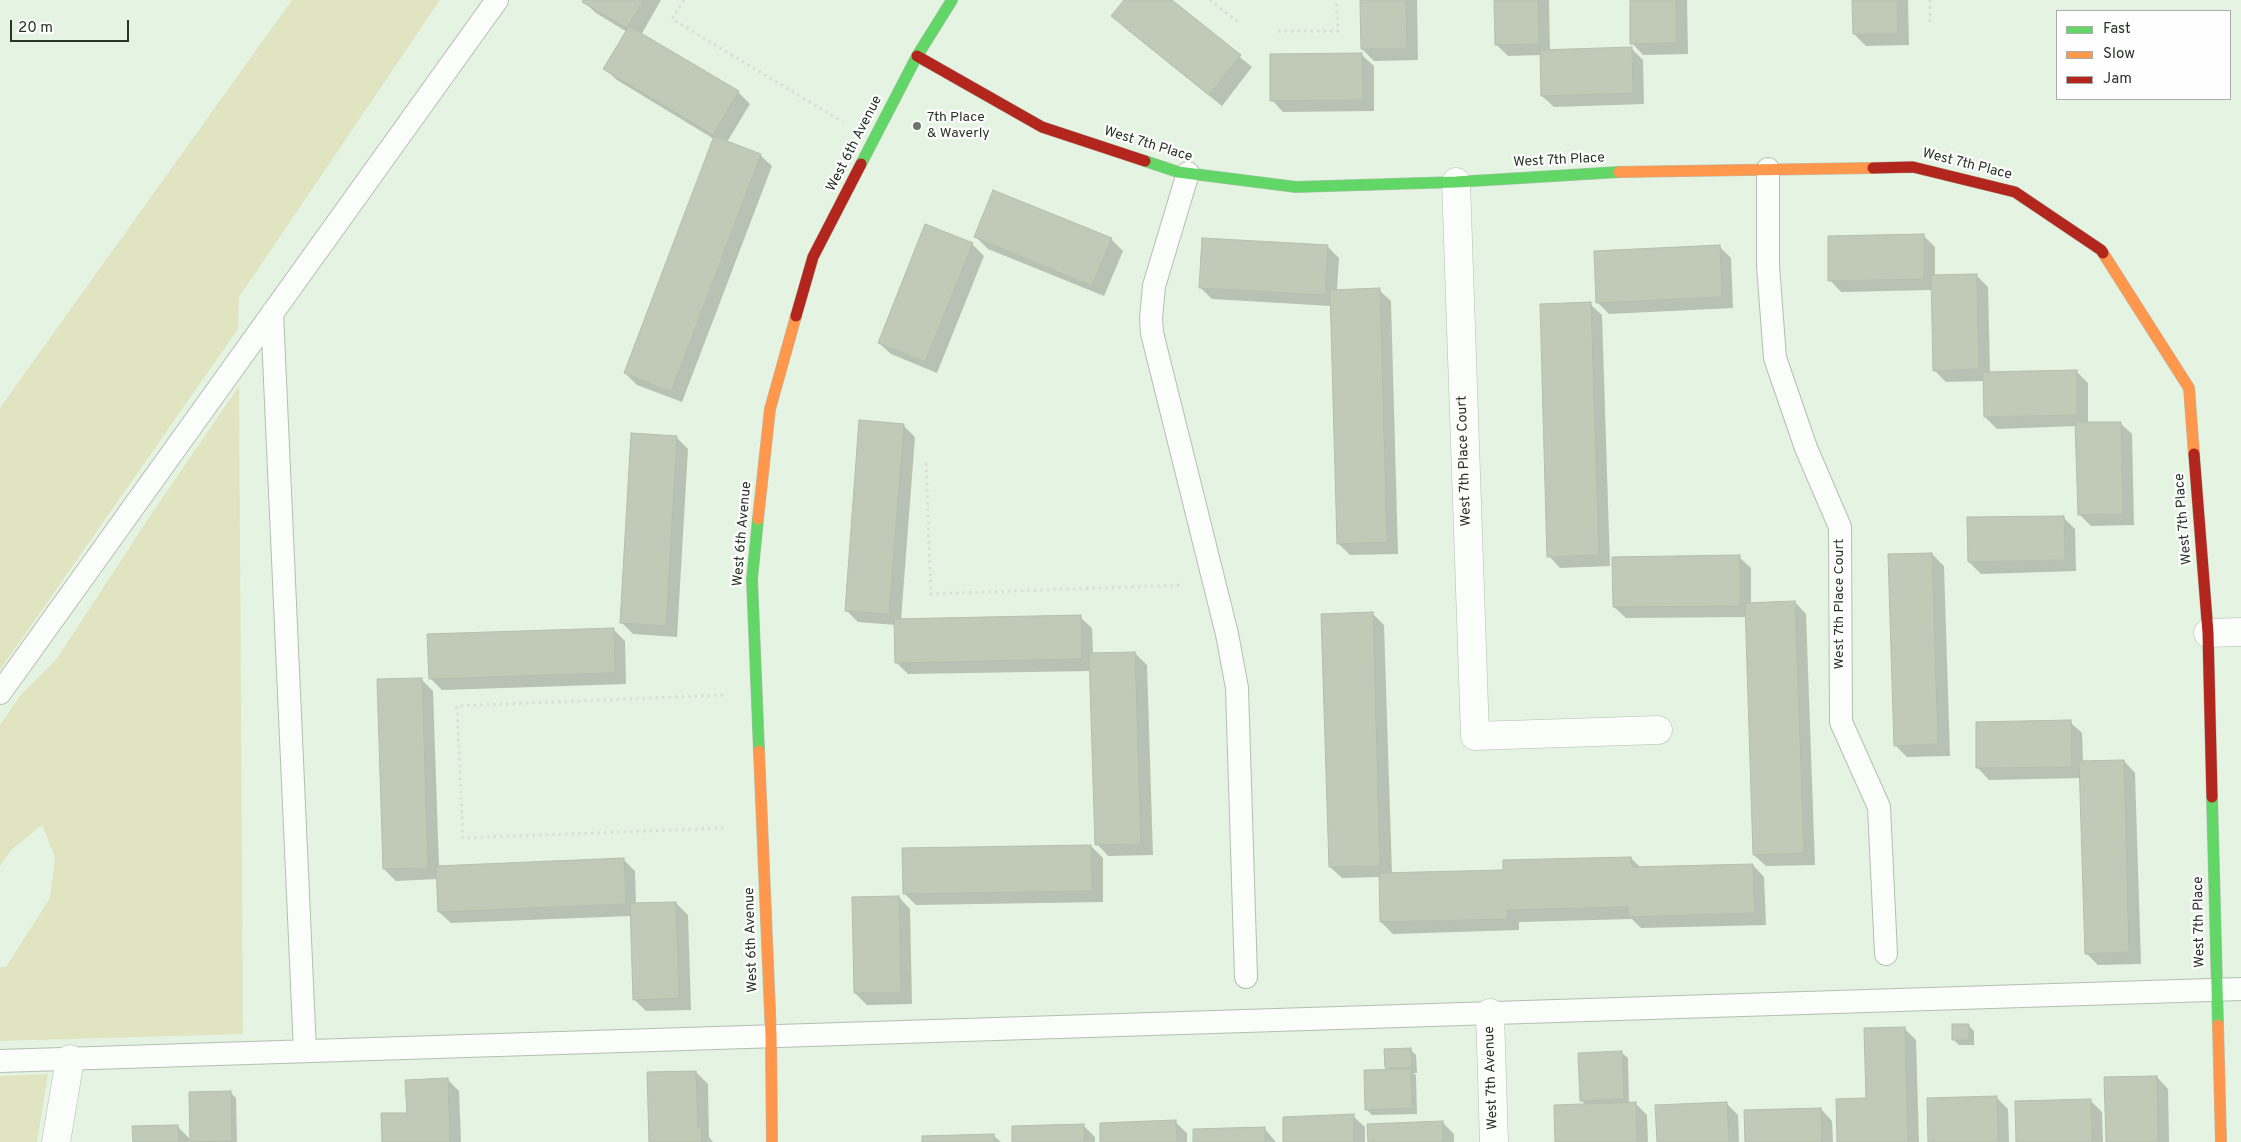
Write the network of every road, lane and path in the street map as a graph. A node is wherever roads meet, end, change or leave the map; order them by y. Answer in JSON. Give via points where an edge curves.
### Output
{"nodes":[{"id":1,"x":497,"y":0,"type":"edge"},
{"id":2,"x":684,"y":0,"type":"edge"},
{"id":3,"x":952,"y":0,"type":"edge"},
{"id":4,"x":1210,"y":0,"type":"edge"},
{"id":5,"x":1336,"y":0,"type":"edge"},
{"id":6,"x":1930,"y":0,"type":"edge"},
{"id":7,"x":1930,"y":22,"type":"dead end"},
{"id":8,"x":1239,"y":23,"type":"dead end"},
{"id":9,"x":1278,"y":31,"type":"dead end"},
{"id":10,"x":917,"y":56,"type":"junction"},
{"id":11,"x":843,"y":122,"type":"dead end"},
{"id":12,"x":1768,"y":169,"type":"junction"},
{"id":13,"x":1188,"y":173,"type":"junction"},
{"id":14,"x":1456,"y":182,"type":"junction"},
{"id":15,"x":272,"y":313,"type":"junction"},
{"id":16,"x":926,"y":463,"type":"dead end"},
{"id":17,"x":1214,"y":583,"type":"junction"},
{"id":18,"x":2241,"y":632,"type":"edge"},
{"id":19,"x":2208,"y":633,"type":"junction"},
{"id":20,"x":0,"y":693,"type":"edge"},
{"id":21,"x":726,"y":695,"type":"dead end"},
{"id":22,"x":1658,"y":730,"type":"dead end"},
{"id":23,"x":730,"y":828,"type":"dead end"},
{"id":24,"x":1886,"y":954,"type":"dead end"},
{"id":25,"x":1246,"y":977,"type":"dead end"},
{"id":26,"x":2241,"y":989,"type":"edge"},
{"id":27,"x":2217,"y":990,"type":"junction"},
{"id":28,"x":1490,"y":1013,"type":"junction"},
{"id":29,"x":771,"y":1036,"type":"junction"},
{"id":30,"x":305,"y":1051,"type":"junction"},
{"id":31,"x":70,"y":1059,"type":"junction"},
{"id":32,"x":0,"y":1061,"type":"edge"},
{"id":33,"x":56,"y":1142,"type":"edge"},
{"id":34,"x":772,"y":1142,"type":"edge"},
{"id":35,"x":1494,"y":1142,"type":"edge"},
{"id":36,"x":2220,"y":1142,"type":"edge"}],
"edges":[{"from":1,"to":15,"type":"lane"},
{"from":2,"to":11,"type":"path","via":[[672,19]]},
{"from":3,"to":10,"type":"street","name":"West 6th Avenue"},
{"from":4,"to":8,"type":"path"},
{"from":5,"to":9,"type":"path","via":[[1338,31]]},
{"from":6,"to":7,"type":"path"},
{"from":10,"to":13,"type":"street","name":"West 7th Place","via":[[1042,127]]},
{"from":10,"to":29,"type":"street","name":"West 6th Avenue","via":[[813,257],[770,409],[752,579]]},
{"from":12,"to":14,"type":"street","name":"West 7th Place","via":[[1637,171]]},
{"from":12,"to":19,"type":"street","name":"West 7th Place","via":[[1913,167],[2015,192],[2101,250],[2189,388]]},
{"from":12,"to":24,"type":"lane","name":"West 7th Place Court","via":[[1768,266],[1775,358],[1806,448],[1840,527],[1841,722],[1879,807]]},
{"from":13,"to":14,"type":"street","name":"West 7th Place","via":[[1296,187]]},
{"from":13,"to":17,"type":"lane","via":[[1154,286],[1151,318]]},
{"from":14,"to":22,"type":"street","name":"West 7th Place Court","via":[[1475,736]]},
{"from":15,"to":20,"type":"lane"},
{"from":15,"to":30,"type":"lane"},
{"from":16,"to":17,"type":"path","via":[[931,594]]},
{"from":17,"to":25,"type":"lane","via":[[1237,688]]},
{"from":18,"to":19,"type":"street"},
{"from":19,"to":27,"type":"street","name":"West 7th Place"},
{"from":21,"to":23,"type":"path","via":[[457,706],[463,838]]},
{"from":26,"to":27,"type":"lane"},
{"from":27,"to":28,"type":"lane"},
{"from":27,"to":36,"type":"street","name":"West 7th Place"},
{"from":28,"to":29,"type":"lane"},
{"from":28,"to":35,"type":"street","name":"West 7th Avenue"},
{"from":29,"to":30,"type":"lane"},
{"from":29,"to":34,"type":"street","name":"West 6th Avenue"},
{"from":30,"to":31,"type":"lane"},
{"from":31,"to":32,"type":"lane"},
{"from":31,"to":33,"type":"street"}]}
